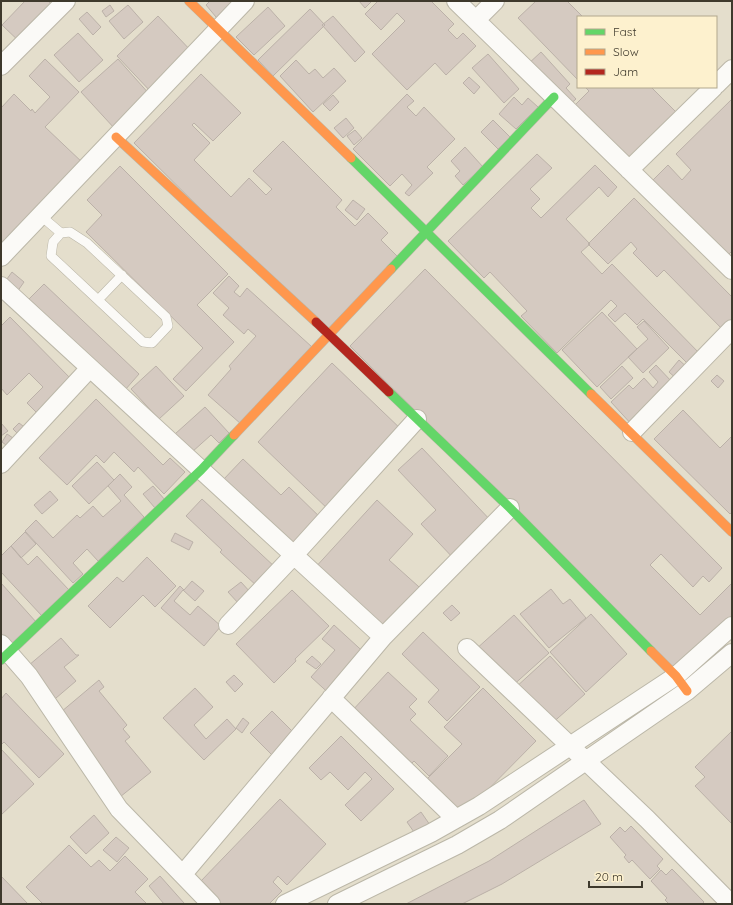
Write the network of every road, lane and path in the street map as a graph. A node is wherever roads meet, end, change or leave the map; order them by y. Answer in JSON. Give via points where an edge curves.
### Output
{"nodes":[{"id":1,"x":66,"y":1,"type":"edge"},
{"id":2,"x":189,"y":1,"type":"edge"},
{"id":3,"x":245,"y":1,"type":"edge"},
{"id":4,"x":456,"y":1,"type":"edge"},
{"id":5,"x":495,"y":1,"type":"edge"},
{"id":6,"x":476,"y":20,"type":"junction"},
{"id":7,"x":218,"y":28,"type":"junction"},
{"id":8,"x":1,"y":66,"type":"edge"},
{"id":9,"x":732,"y":69,"type":"edge"},
{"id":10,"x":717,"y":84,"type":"edge"},
{"id":11,"x":713,"y":88,"type":"edge"},
{"id":12,"x":554,"y":97,"type":"junction"},
{"id":13,"x":116,"y":137,"type":"junction"},
{"id":14,"x":629,"y":170,"type":"junction"},
{"id":15,"x":41,"y":216,"type":"junction"},
{"id":16,"x":427,"y":232,"type":"junction"},
{"id":17,"x":61,"y":233,"type":"junction"},
{"id":18,"x":1,"y":258,"type":"edge"},
{"id":19,"x":732,"y":270,"type":"edge"},
{"id":20,"x":122,"y":275,"type":"junction"},
{"id":21,"x":2,"y":291,"type":"edge"},
{"id":22,"x":98,"y":300,"type":"junction"},
{"id":23,"x":732,"y":329,"type":"edge"},
{"id":24,"x":329,"y":334,"type":"junction"},
{"id":25,"x":90,"y":368,"type":"junction"},
{"id":26,"x":417,"y":419,"type":"junction"},
{"id":27,"x":632,"y":432,"type":"junction"},
{"id":28,"x":4,"y":455,"type":"edge"},
{"id":29,"x":201,"y":470,"type":"junction"},
{"id":30,"x":510,"y":508,"type":"junction"},
{"id":31,"x":729,"y":522,"type":"edge"},
{"id":32,"x":294,"y":555,"type":"junction"},
{"id":33,"x":228,"y":625,"type":"dead end"},
{"id":34,"x":732,"y":626,"type":"edge"},
{"id":35,"x":383,"y":637,"type":"junction"},
{"id":36,"x":467,"y":648,"type":"dead end"},
{"id":37,"x":3,"y":652,"type":"edge"},
{"id":38,"x":732,"y":653,"type":"edge"},
{"id":39,"x":676,"y":676,"type":"junction"},
{"id":40,"x":687,"y":691,"type":"junction"},
{"id":41,"x":331,"y":698,"type":"junction"},
{"id":42,"x":570,"y":745,"type":"junction"},
{"id":43,"x":586,"y":761,"type":"junction"},
{"id":44,"x":456,"y":819,"type":"junction"},
{"id":45,"x":182,"y":874,"type":"junction"},
{"id":46,"x":211,"y":904,"type":"edge"},
{"id":47,"x":285,"y":904,"type":"edge"},
{"id":48,"x":336,"y":904,"type":"edge"},
{"id":49,"x":731,"y":904,"type":"edge"}],
"edges":[{"from":1,"to":8,"type":"street"},
{"from":2,"to":7,"type":"street"},
{"from":3,"to":7,"type":"street"},
{"from":4,"to":6,"type":"street"},
{"from":5,"to":6,"type":"street"},
{"from":6,"to":12,"type":"street"},
{"from":7,"to":13,"type":"street"},
{"from":7,"to":16,"type":"street"},
{"from":9,"to":10,"type":"street"},
{"from":11,"to":14,"type":"street"},
{"from":12,"to":14,"type":"street"},
{"from":12,"to":16,"type":"street"},
{"from":13,"to":15,"type":"street"},
{"from":13,"to":24,"type":"street"},
{"from":14,"to":19,"type":"street"},
{"from":15,"to":17,"type":"lane"},
{"from":15,"to":18,"type":"street"},
{"from":16,"to":24,"type":"street"},
{"from":16,"to":27,"type":"street"},
{"from":17,"to":20,"type":"lane","via":[[70,232],[87,243]]},
{"from":17,"to":22,"type":"lane","via":[[53,242],[51,256]]},
{"from":20,"to":22,"type":"lane"},
{"from":20,"to":22,"type":"lane","via":[[166,317],[168,326],[162,334],[152,343],[143,342]]},
{"from":21,"to":25,"type":"street"},
{"from":23,"to":27,"type":"street"},
{"from":24,"to":26,"type":"street"},
{"from":24,"to":29,"type":"street"},
{"from":25,"to":28,"type":"street"},
{"from":25,"to":29,"type":"street"},
{"from":26,"to":30,"type":"street"},
{"from":26,"to":32,"type":"street"},
{"from":27,"to":31,"type":"street"},
{"from":29,"to":32,"type":"street"},
{"from":29,"to":37,"type":"street"},
{"from":30,"to":35,"type":"street"},
{"from":30,"to":39,"type":"street"},
{"from":32,"to":33,"type":"street"},
{"from":32,"to":35,"type":"street"},
{"from":34,"to":39,"type":"street"},
{"from":35,"to":41,"type":"street"},
{"from":36,"to":42,"type":"street"},
{"from":37,"to":45,"type":"street","via":[[29,676],[120,809]]},
{"from":38,"to":40,"type":"street"},
{"from":39,"to":40,"type":"street"},
{"from":39,"to":42,"type":"street"},
{"from":40,"to":43,"type":"street"},
{"from":41,"to":44,"type":"street"},
{"from":41,"to":45,"type":"street"},
{"from":42,"to":43,"type":"street"},
{"from":42,"to":44,"type":"street","via":[[493,798]]},
{"from":43,"to":48,"type":"street","via":[[500,820],[457,845]]},
{"from":43,"to":49,"type":"street"},
{"from":44,"to":47,"type":"street"},
{"from":45,"to":46,"type":"street"}]}
